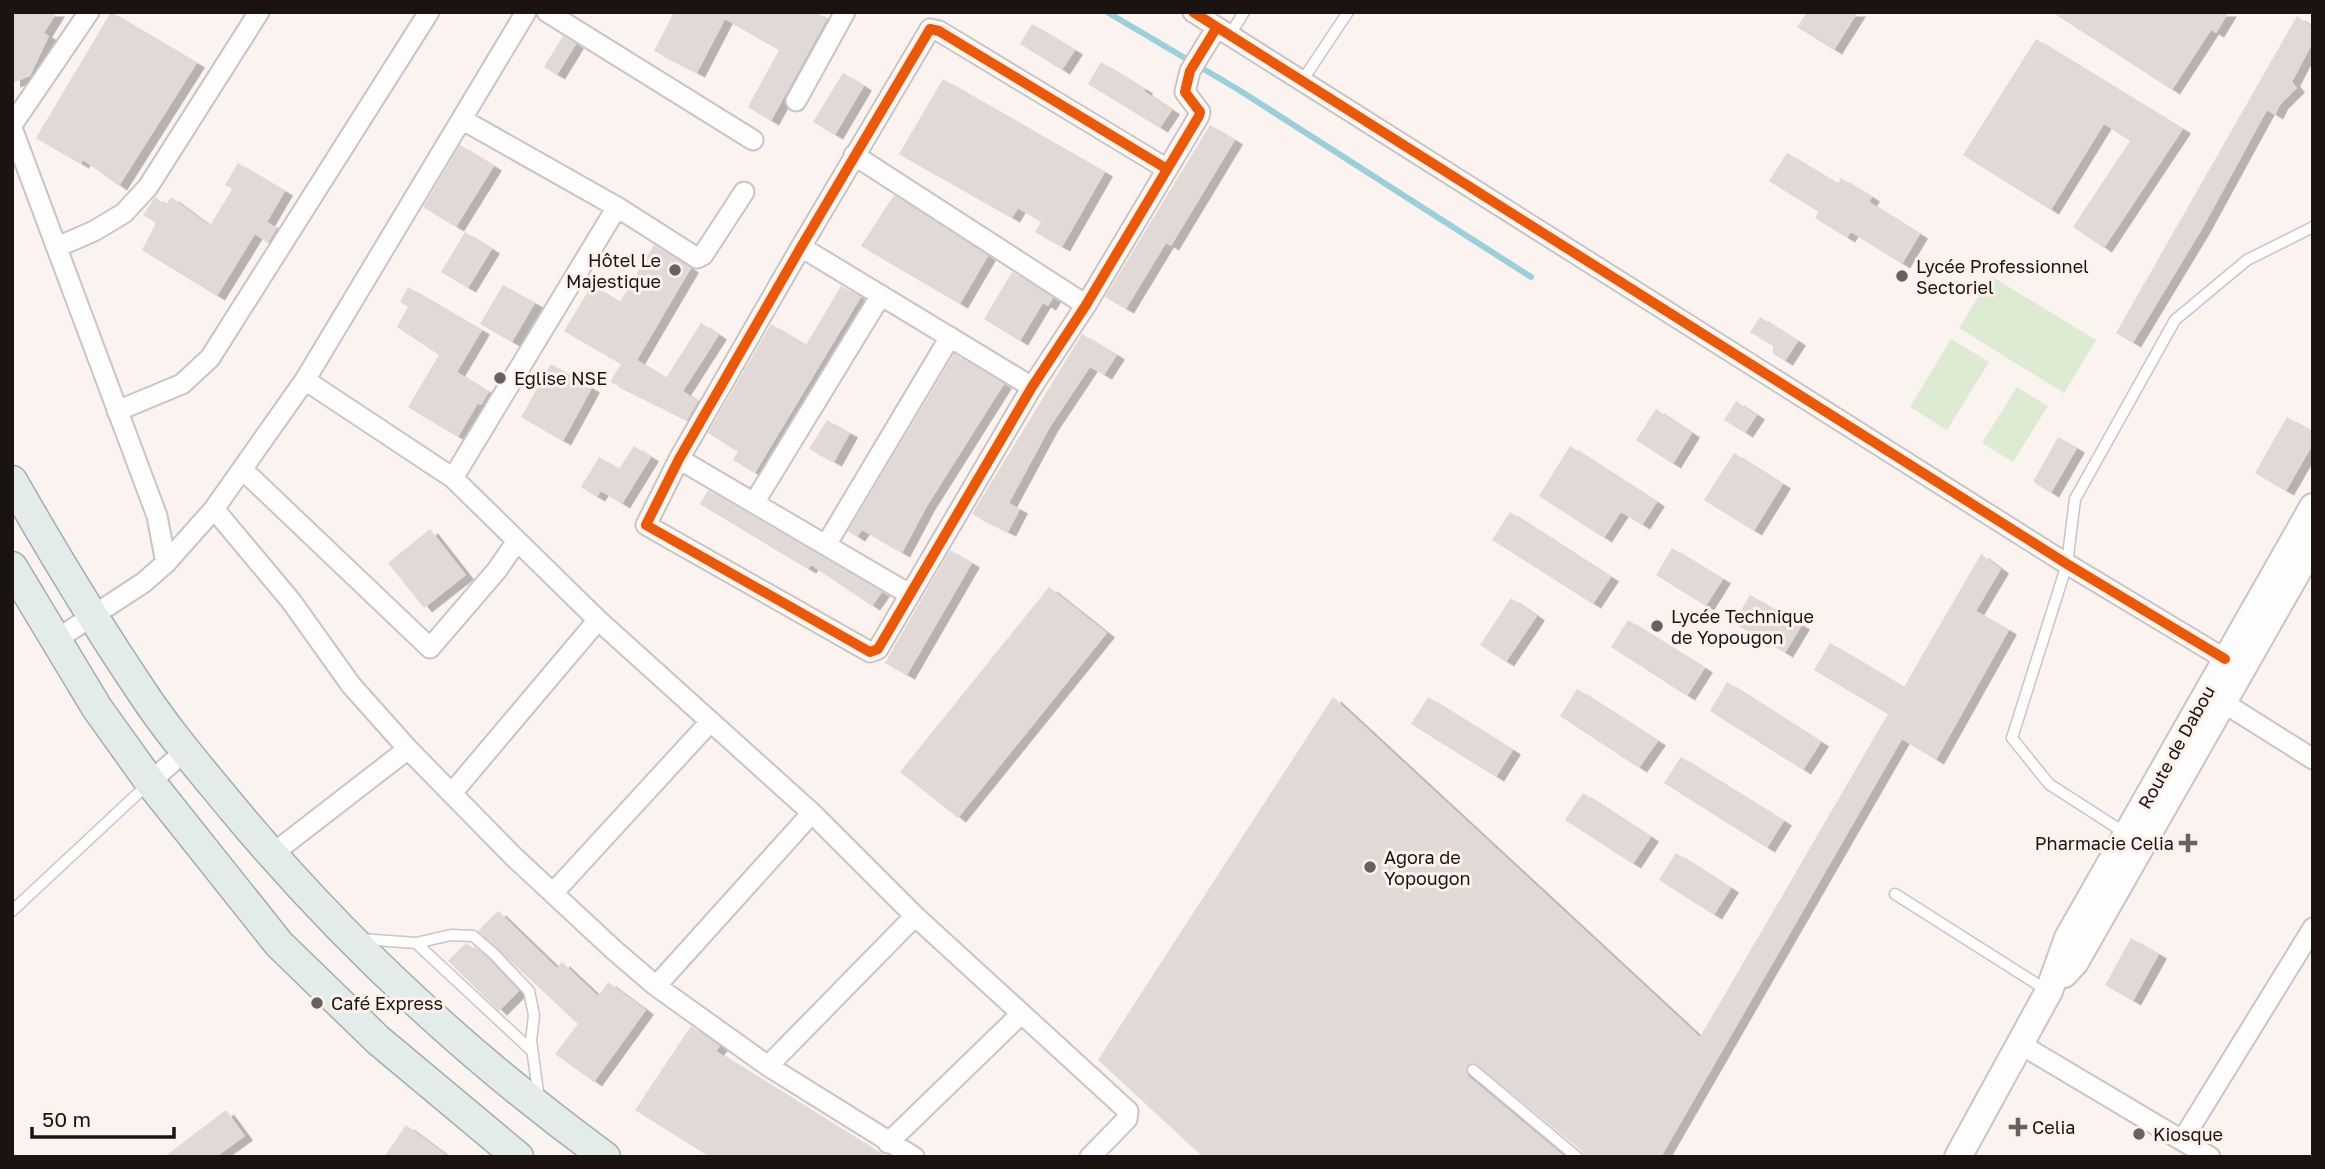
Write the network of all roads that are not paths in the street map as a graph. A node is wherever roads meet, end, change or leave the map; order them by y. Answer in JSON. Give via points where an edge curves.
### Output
{"nodes":[{"id":1,"x":89,"y":12,"type":"edge"},
{"id":2,"x":259,"y":12,"type":"edge"},
{"id":3,"x":429,"y":12,"type":"edge"},
{"id":4,"x":526,"y":12,"type":"edge"},
{"id":5,"x":547,"y":12,"type":"edge"},
{"id":6,"x":845,"y":12,"type":"edge"},
{"id":7,"x":1193,"y":12,"type":"edge"},
{"id":8,"x":1244,"y":12,"type":"edge"},
{"id":9,"x":1348,"y":12,"type":"edge"},
{"id":10,"x":1223,"y":31,"type":"junction"},
{"id":11,"x":1302,"y":81,"type":"junction"},
{"id":12,"x":796,"y":101,"type":"dead end"},
{"id":13,"x":463,"y":120,"type":"junction"},
{"id":14,"x":12,"y":127,"type":"edge"},
{"id":15,"x":753,"y":140,"type":"dead end"},
{"id":16,"x":854,"y":155,"type":"junction"},
{"id":17,"x":1167,"y":169,"type":"junction"},
{"id":18,"x":744,"y":192,"type":"dead end"},
{"id":19,"x":617,"y":207,"type":"junction"},
{"id":20,"x":2313,"y":227,"type":"edge"},
{"id":21,"x":57,"y":247,"type":"junction"},
{"id":22,"x":801,"y":247,"type":"junction"},
{"id":23,"x":881,"y":295,"type":"junction"},
{"id":24,"x":1086,"y":305,"type":"junction"},
{"id":25,"x":950,"y":337,"type":"junction"},
{"id":26,"x":305,"y":380,"type":"junction"},
{"id":27,"x":1032,"y":387,"type":"junction"},
{"id":28,"x":117,"y":411,"type":"junction"},
{"id":29,"x":679,"y":459,"type":"junction"},
{"id":30,"x":242,"y":469,"type":"junction"},
{"id":31,"x":453,"y":478,"type":"junction"},
{"id":32,"x":12,"y":481,"type":"edge"},
{"id":33,"x":754,"y":503,"type":"junction"},
{"id":34,"x":2313,"y":506,"type":"edge"},
{"id":35,"x":214,"y":509,"type":"junction"},
{"id":36,"x":517,"y":541,"type":"junction"},
{"id":37,"x":2313,"y":544,"type":"edge"},
{"id":38,"x":826,"y":545,"type":"junction"},
{"id":39,"x":166,"y":563,"type":"junction"},
{"id":40,"x":2067,"y":564,"type":"junction"},
{"id":41,"x":12,"y":567,"type":"edge"},
{"id":42,"x":909,"y":594,"type":"junction"},
{"id":43,"x":94,"y":614,"type":"junction"},
{"id":44,"x":598,"y":620,"type":"junction"},
{"id":45,"x":54,"y":641,"type":"junction"},
{"id":46,"x":2225,"y":659,"type":"junction"},
{"id":47,"x":2224,"y":703,"type":"junction"},
{"id":48,"x":710,"y":722,"type":"junction"},
{"id":49,"x":408,"y":749,"type":"junction"},
{"id":50,"x":185,"y":751,"type":"junction"},
{"id":51,"x":2313,"y":759,"type":"edge"},
{"id":52,"x":150,"y":782,"type":"junction"},
{"id":53,"x":452,"y":793,"type":"junction"},
{"id":54,"x":812,"y":813,"type":"junction"},
{"id":55,"x":2127,"y":834,"type":"junction"},
{"id":56,"x":271,"y":855,"type":"junction"},
{"id":57,"x":553,"y":893,"type":"junction"},
{"id":58,"x":1895,"y":894,"type":"dead end"},
{"id":59,"x":12,"y":911,"type":"edge"},
{"id":60,"x":915,"y":916,"type":"junction"},
{"id":61,"x":2313,"y":928,"type":"edge"},
{"id":62,"x":347,"y":937,"type":"junction"},
{"id":63,"x":416,"y":943,"type":"junction"},
{"id":64,"x":656,"y":986,"type":"junction"},
{"id":65,"x":2049,"y":991,"type":"junction"},
{"id":66,"x":1021,"y":1014,"type":"junction"},
{"id":67,"x":2020,"y":1044,"type":"junction"},
{"id":68,"x":532,"y":1051,"type":"junction"},
{"id":69,"x":768,"y":1066,"type":"junction"},
{"id":70,"x":1473,"y":1070,"type":"dead end"},
{"id":71,"x":541,"y":1110,"type":"junction"},
{"id":72,"x":2183,"y":1139,"type":"junction"},
{"id":73,"x":888,"y":1143,"type":"junction"},
{"id":74,"x":505,"y":1151,"type":"edge"},
{"id":75,"x":606,"y":1157,"type":"edge"},
{"id":76,"x":914,"y":1157,"type":"edge"},
{"id":77,"x":1090,"y":1157,"type":"edge"},
{"id":78,"x":1577,"y":1157,"type":"edge"},
{"id":79,"x":1958,"y":1157,"type":"edge"},
{"id":80,"x":2210,"y":1157,"type":"edge"}],
"edges":[{"from":1,"to":14,"type":"street"},
{"from":2,"to":21,"type":"street","via":[[148,187],[124,213]]},
{"from":3,"to":28,"type":"street","via":[[210,358],[183,384]]},
{"from":4,"to":13,"type":"street"},
{"from":5,"to":15,"type":"street"},
{"from":6,"to":12,"type":"street"},
{"from":7,"to":10,"type":"street"},
{"from":8,"to":10,"type":"lane"},
{"from":9,"to":11,"type":"lane"},
{"from":10,"to":11,"type":"street"},
{"from":10,"to":17,"type":"street","via":[[1195,64],[1186,96],[1199,113]]},
{"from":11,"to":40,"type":"street"},
{"from":13,"to":19,"type":"street"},
{"from":13,"to":26,"type":"street"},
{"from":14,"to":21,"type":"street"},
{"from":16,"to":17,"type":"street","via":[[933,28]]},
{"from":16,"to":22,"type":"street"},
{"from":16,"to":24,"type":"street"},
{"from":17,"to":24,"type":"street"},
{"from":18,"to":19,"type":"street","via":[[697,258]]},
{"from":19,"to":31,"type":"street"},
{"from":20,"to":40,"type":"lane","via":[[2248,260],[2175,320],[2081,486],[2070,522]]},
{"from":21,"to":28,"type":"street"},
{"from":22,"to":23,"type":"street"},
{"from":22,"to":29,"type":"street"},
{"from":23,"to":25,"type":"street"},
{"from":23,"to":33,"type":"street"},
{"from":24,"to":27,"type":"street"},
{"from":25,"to":27,"type":"street"},
{"from":25,"to":38,"type":"street"},
{"from":26,"to":30,"type":"street"},
{"from":26,"to":31,"type":"street"},
{"from":27,"to":42,"type":"street"},
{"from":28,"to":39,"type":"street","via":[[157,516]]},
{"from":29,"to":33,"type":"street"},
{"from":29,"to":42,"type":"street","via":[[646,521],[649,527],[870,652],[883,643]]},
{"from":30,"to":35,"type":"street"},
{"from":30,"to":36,"type":"street","via":[[430,648]]},
{"from":31,"to":36,"type":"street"},
{"from":32,"to":43,"type":"main road"},
{"from":33,"to":38,"type":"street"},
{"from":34,"to":46,"type":"street","name":"Route de Dabou"},
{"from":35,"to":39,"type":"street"},
{"from":35,"to":49,"type":"street","via":[[291,601],[351,685]]},
{"from":36,"to":44,"type":"street"},
{"from":37,"to":47,"type":"street","name":"Route de Dabou"},
{"from":38,"to":42,"type":"street"},
{"from":39,"to":43,"type":"street"},
{"from":40,"to":46,"type":"street"},
{"from":40,"to":55,"type":"lane","via":[[2012,738],[2049,784]]},
{"from":41,"to":45,"type":"main road"},
{"from":43,"to":45,"type":"street"},
{"from":43,"to":50,"type":"main road"},
{"from":44,"to":48,"type":"street"},
{"from":44,"to":53,"type":"street"},
{"from":45,"to":52,"type":"main road"},
{"from":46,"to":55,"type":"street","name":"Route de Dabou"},
{"from":47,"to":51,"type":"street"},
{"from":47,"to":65,"type":"street","name":"Route de Dabou","via":[[2075,962]]},
{"from":48,"to":54,"type":"street"},
{"from":48,"to":57,"type":"street"},
{"from":49,"to":53,"type":"street"},
{"from":49,"to":56,"type":"street"},
{"from":50,"to":52,"type":"street"},
{"from":50,"to":56,"type":"main road"},
{"from":52,"to":59,"type":"lane"},
{"from":52,"to":74,"type":"main road","via":[[279,944],[377,1040]]},
{"from":53,"to":57,"type":"street"},
{"from":54,"to":60,"type":"street"},
{"from":54,"to":64,"type":"street"},
{"from":55,"to":65,"type":"street","name":"Route de Dabou","via":[[2068,938]]},
{"from":56,"to":62,"type":"main road"},
{"from":57,"to":64,"type":"street"},
{"from":58,"to":65,"type":"lane"},
{"from":60,"to":66,"type":"street"},
{"from":60,"to":69,"type":"street"},
{"from":61,"to":72,"type":"street"},
{"from":62,"to":63,"type":"lane"},
{"from":62,"to":71,"type":"main road","via":[[425,1013]]},
{"from":63,"to":68,"type":"lane"},
{"from":63,"to":68,"type":"lane","via":[[473,936],[494,954],[529,991],[534,1014]]},
{"from":64,"to":69,"type":"street"},
{"from":65,"to":67,"type":"street","name":"Route de Dabou"},
{"from":66,"to":73,"type":"street"},
{"from":66,"to":77,"type":"street","via":[[1128,1111],[1127,1119]]},
{"from":67,"to":72,"type":"street"},
{"from":67,"to":79,"type":"street","name":"Route de Dabou"},
{"from":68,"to":71,"type":"lane"},
{"from":69,"to":73,"type":"street"},
{"from":70,"to":78,"type":"lane"},
{"from":71,"to":75,"type":"main road"},
{"from":72,"to":80,"type":"street"},
{"from":73,"to":76,"type":"street"}]}
